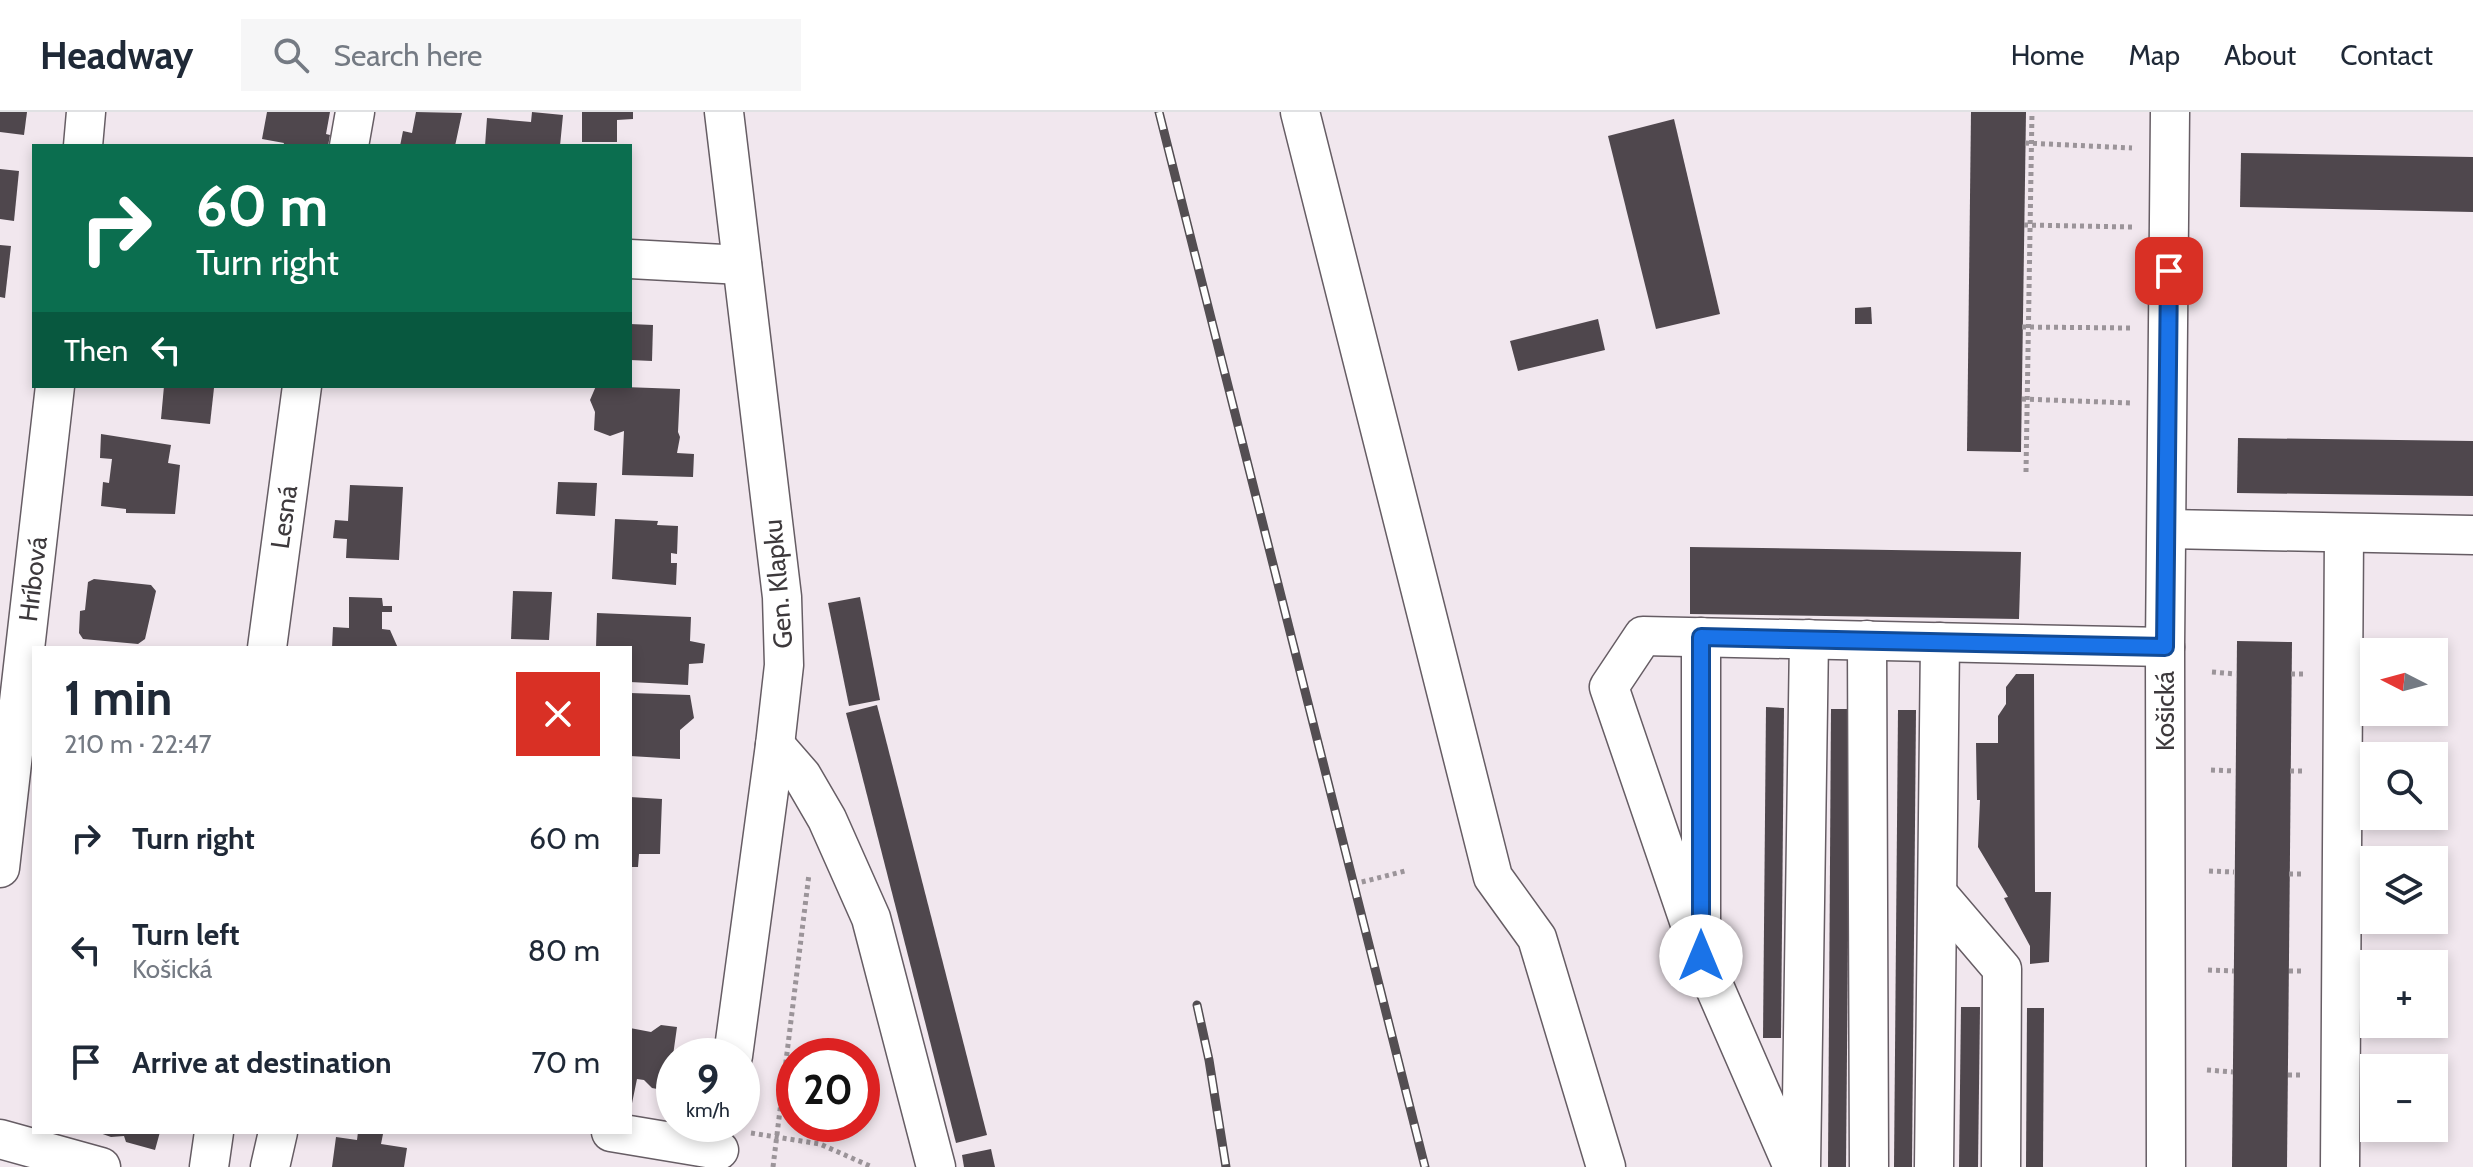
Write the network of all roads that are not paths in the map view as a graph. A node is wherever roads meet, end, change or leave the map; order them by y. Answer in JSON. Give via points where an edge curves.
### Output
{"nodes":[{"id":1,"x":86,"y":112,"type":"edge"},
{"id":2,"x":355,"y":112,"type":"edge"},
{"id":3,"x":724,"y":112,"type":"edge"},
{"id":4,"x":1300,"y":112,"type":"edge"},
{"id":5,"x":2170,"y":112,"type":"edge"},
{"id":6,"x":83,"y":144,"type":"edge"},
{"id":7,"x":349,"y":144,"type":"edge"},
{"id":8,"x":632,"y":259,"type":"edge"},
{"id":9,"x":742,"y":265,"type":"junction"},
{"id":10,"x":55,"y":388,"type":"edge"},
{"id":11,"x":302,"y":388,"type":"edge"},
{"id":12,"x":2167,"y":529,"type":"junction"},
{"id":13,"x":2344,"y":533,"type":"junction"},
{"id":14,"x":2473,"y":535,"type":"edge"},
{"id":15,"x":1701,"y":637,"type":"junction"},
{"id":16,"x":1809,"y":639,"type":"junction"},
{"id":17,"x":1867,"y":640,"type":"junction"},
{"id":18,"x":1940,"y":642,"type":"junction"},
{"id":19,"x":267,"y":646,"type":"edge"},
{"id":20,"x":2165,"y":647,"type":"junction"},
{"id":21,"x":775,"y":745,"type":"junction"},
{"id":22,"x":0,"y":868,"type":"edge"},
{"id":23,"x":1938,"y":894,"type":"junction"},
{"id":24,"x":1701,"y":956,"type":"junction"},
{"id":25,"x":735,"y":1038,"type":"edge"},
{"id":26,"x":214,"y":1134,"type":"edge"},
{"id":27,"x":278,"y":1134,"type":"edge"},
{"id":28,"x":632,"y":1134,"type":"edge"},
{"id":29,"x":0,"y":1139,"type":"edge"},
{"id":30,"x":727,"y":1143,"type":"edge"},
{"id":31,"x":101,"y":1167,"type":"edge"},
{"id":32,"x":209,"y":1167,"type":"edge"},
{"id":33,"x":270,"y":1167,"type":"edge"},
{"id":34,"x":936,"y":1167,"type":"edge"},
{"id":35,"x":1606,"y":1167,"type":"edge"},
{"id":36,"x":1793,"y":1167,"type":"edge"},
{"id":37,"x":1801,"y":1167,"type":"edge"},
{"id":38,"x":1869,"y":1167,"type":"edge"},
{"id":39,"x":1934,"y":1167,"type":"edge"},
{"id":40,"x":2001,"y":1167,"type":"edge"},
{"id":41,"x":2166,"y":1167,"type":"edge"},
{"id":42,"x":2340,"y":1167,"type":"edge"}],
"edges":[{"from":1,"to":6,"type":"street"},
{"from":2,"to":7,"type":"street"},
{"from":3,"to":9,"type":"street","name":"Gen. Klapku"},
{"from":4,"to":35,"type":"street","via":[[1493,877],[1537,938]]},
{"from":5,"to":12,"type":"street","name":"Košická"},
{"from":8,"to":9,"type":"street"},
{"from":9,"to":21,"type":"street","name":"Gen. Klapku","via":[[782,597],[784,665]]},
{"from":10,"to":22,"type":"street","name":"Hríbová"},
{"from":11,"to":19,"type":"street","name":"Lesná"},
{"from":12,"to":13,"type":"street"},
{"from":12,"to":20,"type":"street","name":"Košická"},
{"from":13,"to":14,"type":"street"},
{"from":13,"to":42,"type":"street"},
{"from":15,"to":16,"type":"street"},
{"from":15,"to":24,"type":"street"},
{"from":15,"to":24,"type":"street","via":[[1643,636],[1609,687]]},
{"from":16,"to":17,"type":"street"},
{"from":16,"to":37,"type":"street"},
{"from":17,"to":18,"type":"street"},
{"from":17,"to":38,"type":"street"},
{"from":18,"to":20,"type":"street"},
{"from":18,"to":23,"type":"street"},
{"from":20,"to":41,"type":"street","name":"Košická"},
{"from":21,"to":25,"type":"street","name":"Gen. Klapku"},
{"from":21,"to":34,"type":"street","via":[[802,776],[827,819],[871,918]]},
{"from":23,"to":39,"type":"street"},
{"from":23,"to":40,"type":"street","via":[[2002,969]]},
{"from":24,"to":36,"type":"street"},
{"from":26,"to":32,"type":"street"},
{"from":27,"to":33,"type":"street"},
{"from":28,"to":30,"type":"street"},
{"from":29,"to":31,"type":"street"}]}
